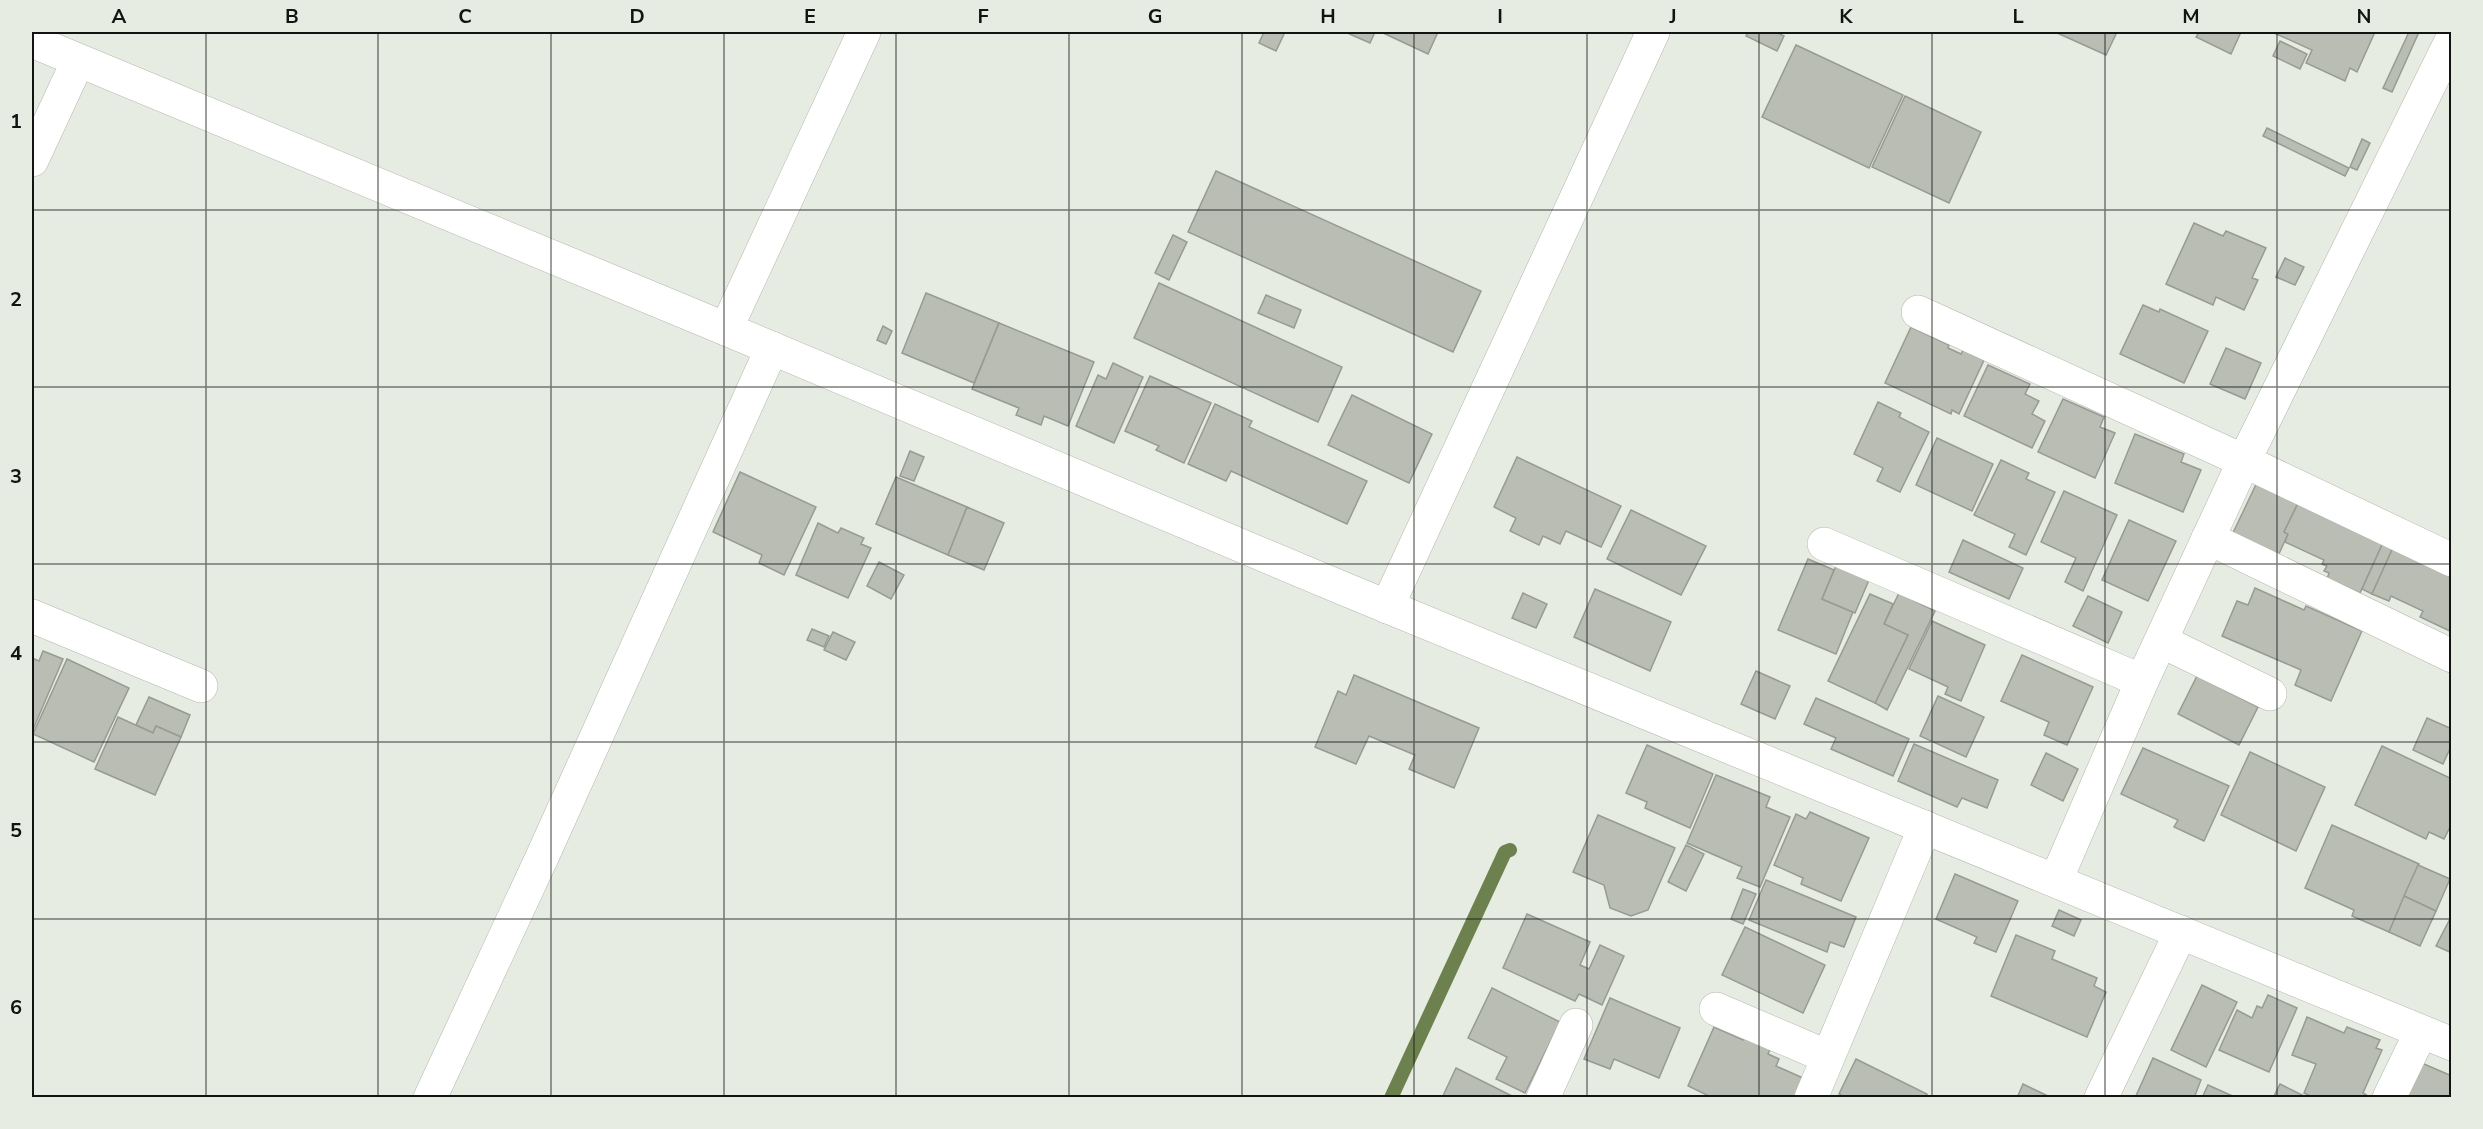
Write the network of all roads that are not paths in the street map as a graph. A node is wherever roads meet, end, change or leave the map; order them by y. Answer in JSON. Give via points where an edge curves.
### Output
{"nodes":[{"id":1,"x":864,"y":32,"type":"edge"},
{"id":2,"x":1653,"y":32,"type":"edge"},
{"id":3,"x":2451,"y":39,"type":"edge"},
{"id":4,"x":32,"y":41,"type":"edge"},
{"id":5,"x":78,"y":61,"type":"junction"},
{"id":6,"x":32,"y":160,"type":"edge"},
{"id":7,"x":1918,"y":312,"type":"dead end"},
{"id":8,"x":726,"y":329,"type":"junction"},
{"id":9,"x":772,"y":348,"type":"junction"},
{"id":10,"x":2244,"y":461,"type":"junction"},
{"id":11,"x":2208,"y":538,"type":"junction"},
{"id":12,"x":1824,"y":544,"type":"dead end"},
{"id":13,"x":2451,"y":560,"type":"edge"},
{"id":14,"x":1387,"y":607,"type":"junction"},
{"id":15,"x":32,"y":616,"type":"edge"},
{"id":16,"x":2161,"y":641,"type":"junction"},
{"id":17,"x":2451,"y":656,"type":"edge"},
{"id":18,"x":2142,"y":681,"type":"junction"},
{"id":19,"x":201,"y":686,"type":"dead end"},
{"id":20,"x":2270,"y":694,"type":"dead end"},
{"id":21,"x":1925,"y":827,"type":"junction"},
{"id":22,"x":2056,"y":880,"type":"junction"},
{"id":23,"x":2181,"y":932,"type":"junction"},
{"id":24,"x":1716,"y":1009,"type":"dead end"},
{"id":25,"x":1576,"y":1025,"type":"dead end"},
{"id":26,"x":2421,"y":1032,"type":"junction"},
{"id":27,"x":2451,"y":1044,"type":"edge"},
{"id":28,"x":1828,"y":1057,"type":"junction"},
{"id":29,"x":430,"y":1098,"type":"edge"},
{"id":30,"x":1543,"y":1098,"type":"edge"},
{"id":31,"x":1810,"y":1098,"type":"edge"},
{"id":32,"x":2101,"y":1098,"type":"edge"},
{"id":33,"x":2389,"y":1098,"type":"edge"}],
"edges":[{"from":1,"to":8,"type":"street"},
{"from":2,"to":14,"type":"street"},
{"from":3,"to":10,"type":"street"},
{"from":4,"to":5,"type":"street"},
{"from":5,"to":6,"type":"street"},
{"from":5,"to":8,"type":"street"},
{"from":7,"to":10,"type":"street"},
{"from":8,"to":9,"type":"street"},
{"from":9,"to":14,"type":"street"},
{"from":9,"to":29,"type":"street"},
{"from":10,"to":11,"type":"street"},
{"from":10,"to":13,"type":"street"},
{"from":11,"to":16,"type":"street"},
{"from":11,"to":17,"type":"street"},
{"from":12,"to":18,"type":"street"},
{"from":14,"to":21,"type":"street"},
{"from":15,"to":19,"type":"street"},
{"from":16,"to":18,"type":"street"},
{"from":16,"to":20,"type":"street"},
{"from":18,"to":22,"type":"street"},
{"from":21,"to":22,"type":"street"},
{"from":21,"to":28,"type":"street"},
{"from":22,"to":23,"type":"street"},
{"from":23,"to":26,"type":"street"},
{"from":23,"to":32,"type":"street"},
{"from":24,"to":28,"type":"street"},
{"from":25,"to":30,"type":"street"},
{"from":26,"to":27,"type":"street"},
{"from":26,"to":33,"type":"street"},
{"from":28,"to":31,"type":"street"}]}
